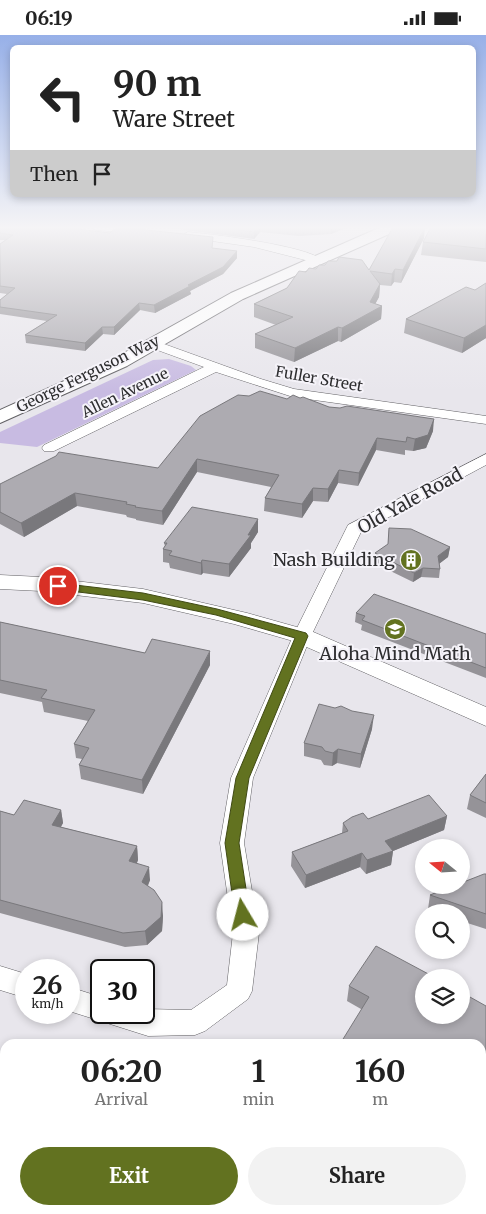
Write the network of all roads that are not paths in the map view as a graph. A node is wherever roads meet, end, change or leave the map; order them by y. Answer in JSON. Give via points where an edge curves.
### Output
{"nodes":[{"id":1,"x":268,"y":282,"type":"edge"},
{"id":2,"x":153,"y":344,"type":"junction"},
{"id":3,"x":215,"y":367,"type":"junction"},
{"id":4,"x":0,"y":417,"type":"edge"},
{"id":5,"x":486,"y":420,"type":"edge"},
{"id":6,"x":49,"y":448,"type":"dead end"},
{"id":7,"x":486,"y":459,"type":"edge"},
{"id":8,"x":0,"y":582,"type":"edge"},
{"id":9,"x":302,"y":636,"type":"junction"},
{"id":10,"x":486,"y":717,"type":"edge"},
{"id":11,"x":0,"y":978,"type":"edge"},
{"id":12,"x":15,"y":983,"type":"edge"},
{"id":13,"x":155,"y":1023,"type":"edge"}],
"edges":[{"from":1,"to":2,"type":"main road","name":"George Ferguson Way"},
{"from":2,"to":3,"type":"street","name":"Fuller Street"},
{"from":2,"to":4,"type":"main road","name":"George Ferguson Way"},
{"from":3,"to":5,"type":"street","name":"Fuller Street","via":[[293,393]]},
{"from":3,"to":6,"type":"street","name":"Allen Avenue"},
{"from":7,"to":9,"type":"street","name":"Old Yale Road","via":[[354,529]]},
{"from":8,"to":9,"type":"street","via":[[143,596],[217,612]]},
{"from":9,"to":10,"type":"street"},
{"from":9,"to":13,"type":"street","name":"Old Yale Road","via":[[242,778],[232,843],[246,933],[239,991],[195,1022]]},
{"from":11,"to":12,"type":"street"}]}
